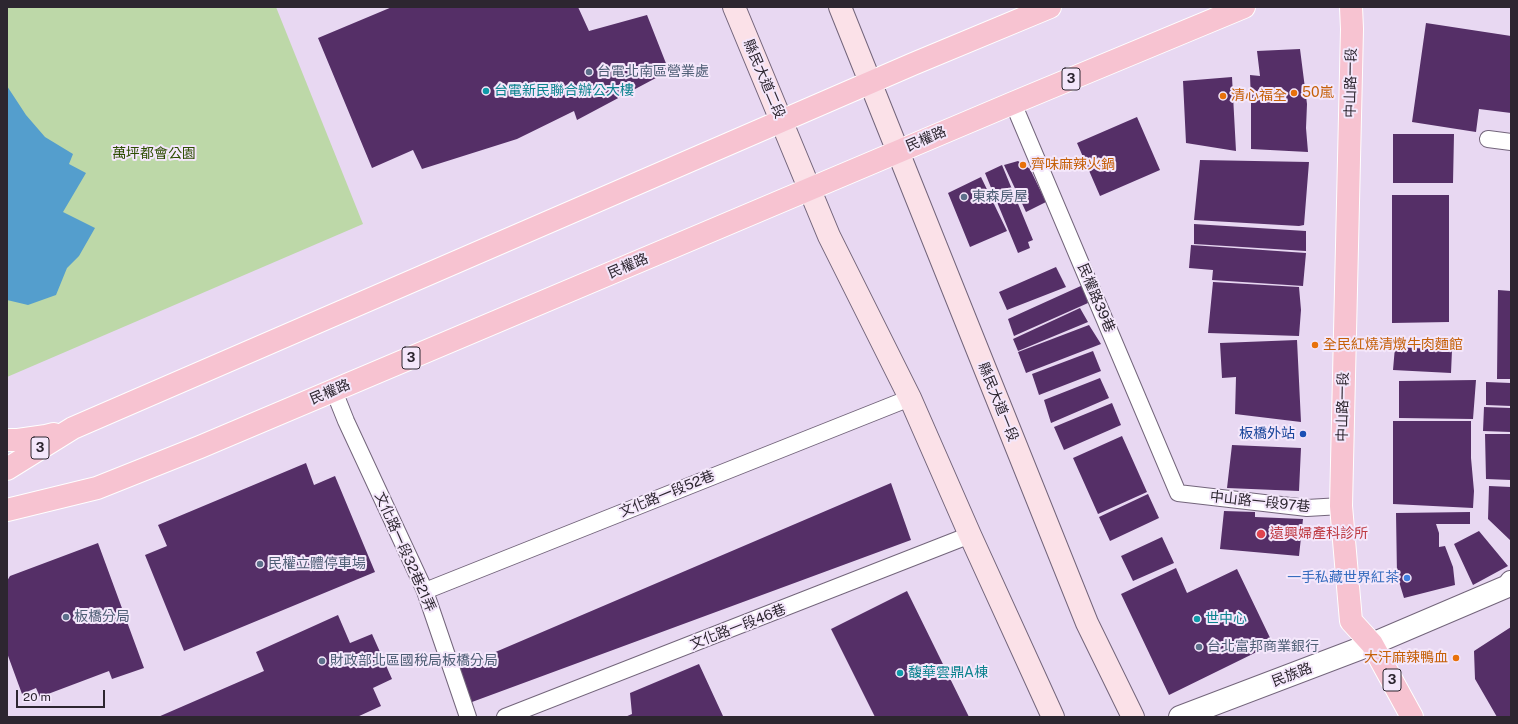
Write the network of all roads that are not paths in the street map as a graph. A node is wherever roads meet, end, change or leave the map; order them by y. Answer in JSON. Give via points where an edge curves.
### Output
{"nodes":[{"id":1,"x":734,"y":7,"type":"edge"},
{"id":2,"x":840,"y":7,"type":"edge"},
{"id":3,"x":1050,"y":7,"type":"edge"},
{"id":4,"x":1244,"y":7,"type":"edge"},
{"id":5,"x":1350,"y":7,"type":"edge"},
{"id":6,"x":869,"y":84,"type":"junction"},
{"id":7,"x":1013,"y":103,"type":"junction"},
{"id":8,"x":782,"y":121,"type":"junction"},
{"id":9,"x":1488,"y":139,"type":"dead end"},
{"id":10,"x":1511,"y":142,"type":"edge"},
{"id":11,"x":898,"y":151,"type":"junction"},
{"id":12,"x":809,"y":189,"type":"junction"},
{"id":13,"x":334,"y":390,"type":"junction"},
{"id":14,"x":910,"y":398,"type":"junction"},
{"id":15,"x":73,"y":428,"type":"junction"},
{"id":16,"x":7,"y":440,"type":"edge"},
{"id":17,"x":7,"y":469,"type":"edge"},
{"id":18,"x":1178,"y":493,"type":"joint"},
{"id":19,"x":1341,"y":506,"type":"junction"},
{"id":20,"x":7,"y":510,"type":"edge"},
{"id":21,"x":970,"y":535,"type":"junction"},
{"id":22,"x":1510,"y":584,"type":"edge"},
{"id":23,"x":425,"y":591,"type":"junction"},
{"id":24,"x":1372,"y":644,"type":"junction"},
{"id":25,"x":468,"y":717,"type":"edge"},
{"id":26,"x":505,"y":717,"type":"edge"},
{"id":27,"x":1053,"y":717,"type":"edge"},
{"id":28,"x":1133,"y":717,"type":"edge"},
{"id":29,"x":1180,"y":717,"type":"edge"},
{"id":30,"x":1412,"y":717,"type":"edge"}],
"edges":[{"from":1,"to":8,"type":"main road","name":"縣民大道二段"},
{"from":2,"to":6,"type":"main road"},
{"from":3,"to":6,"type":"main road","number":"3"},
{"from":4,"to":7,"type":"main road","name":"民權路","number":"3"},
{"from":5,"to":19,"type":"main road","name":"中山路一段","number":"3","via":[[1352,29]]},
{"from":6,"to":8,"type":"main road","number":"3"},
{"from":6,"to":11,"type":"main road","name":"縣民大道一段"},
{"from":7,"to":11,"type":"main road","name":"民權路","number":"3"},
{"from":7,"to":18,"type":"lane","name":"民權路39巷"},
{"from":8,"to":12,"type":"main road","name":"縣民大道二段"},
{"from":8,"to":15,"type":"main road","number":"3"},
{"from":9,"to":10,"type":"lane"},
{"from":11,"to":12,"type":"main road","name":"民權路","number":"3"},
{"from":11,"to":28,"type":"main road","name":"縣民大道一段","via":[[1088,623]]},
{"from":12,"to":13,"type":"main road","name":"民權路","number":"3"},
{"from":12,"to":14,"type":"main road","via":[[829,236]]},
{"from":13,"to":20,"type":"main road","name":"民權路","number":"3","via":[[97,488]]},
{"from":13,"to":23,"type":"lane","name":"文化路一段32巷21弄"},
{"from":14,"to":21,"type":"main road"},
{"from":14,"to":23,"type":"lane","name":"文化路一段52巷"},
{"from":15,"to":16,"type":"main road","via":[[46,436]]},
{"from":15,"to":17,"type":"main road","number":"3"},
{"from":18,"to":19,"type":"lane","name":"中山路一段97巷","via":[[1308,508]]},
{"from":19,"to":24,"type":"main road","name":"中山路一段","number":"3","via":[[1351,621]]},
{"from":21,"to":26,"type":"lane","name":"文化路一段46巷"},
{"from":21,"to":27,"type":"main road"},
{"from":22,"to":24,"type":"street","name":"民族路"},
{"from":23,"to":25,"type":"lane","name":"文化路一段32巷21弄"},
{"from":24,"to":29,"type":"street","name":"民族路"},
{"from":24,"to":30,"type":"main road","name":"中山路一段","number":"3"}]}
